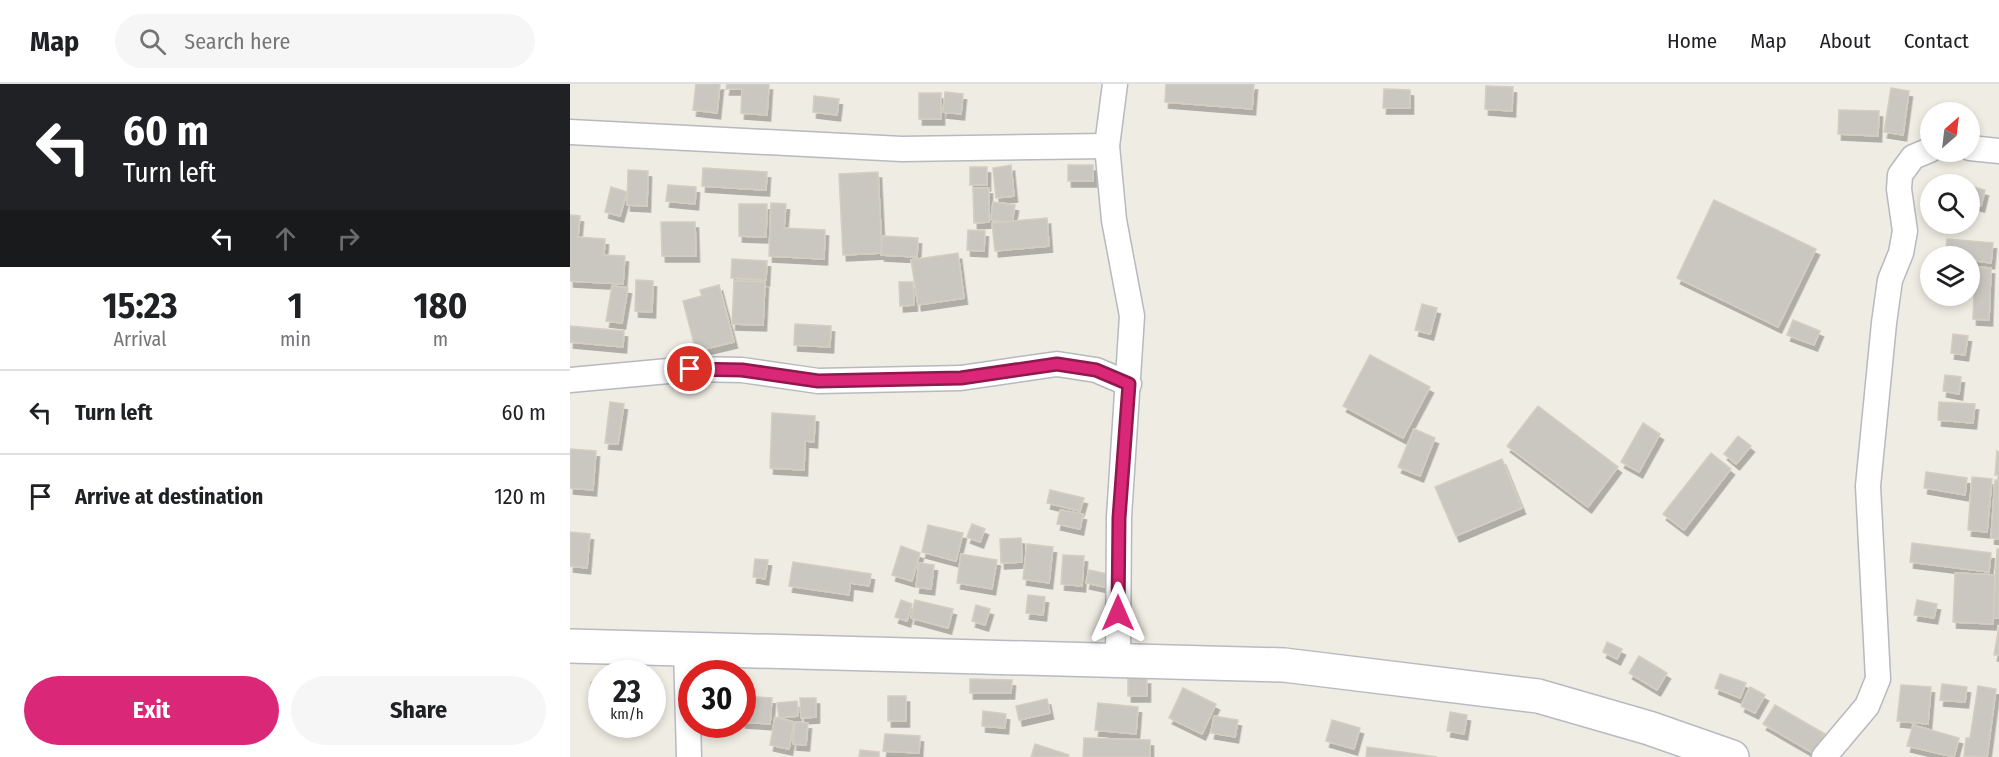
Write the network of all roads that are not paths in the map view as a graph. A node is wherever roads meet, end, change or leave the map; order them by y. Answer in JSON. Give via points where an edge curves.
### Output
{"nodes":[{"id":1,"x":1115,"y":84,"type":"edge"},
{"id":2,"x":570,"y":132,"type":"edge"},
{"id":3,"x":1107,"y":146,"type":"junction"},
{"id":4,"x":1980,"y":149,"type":"edge"},
{"id":5,"x":1999,"y":150,"type":"edge"},
{"id":6,"x":1920,"y":154,"type":"edge"},
{"id":7,"x":570,"y":380,"type":"edge"},
{"id":8,"x":1129,"y":384,"type":"junction"},
{"id":9,"x":570,"y":646,"type":"edge"},
{"id":10,"x":686,"y":649,"type":"junction"},
{"id":11,"x":1118,"y":660,"type":"junction"},
{"id":12,"x":689,"y":757,"type":"edge"},
{"id":13,"x":1732,"y":757,"type":"edge"},
{"id":14,"x":1824,"y":757,"type":"edge"}],
"edges":[{"from":1,"to":3,"type":"street"},
{"from":2,"to":3,"type":"street","via":[[902,148]]},
{"from":3,"to":8,"type":"street","via":[[1114,220],[1132,316]]},
{"from":4,"to":5,"type":"street"},
{"from":6,"to":14,"type":"street","via":[[1913,157],[1900,175],[1905,231],[1890,280],[1868,486],[1878,679],[1867,706]]},
{"from":7,"to":8,"type":"street","via":[[690,369],[742,370],[818,381],[961,378],[1057,364],[1096,370]]},
{"from":8,"to":11,"type":"street","via":[[1119,518]]},
{"from":9,"to":10,"type":"street"},
{"from":10,"to":11,"type":"street"},
{"from":10,"to":12,"type":"street"},
{"from":11,"to":13,"type":"street","via":[[1284,665],[1538,696]]}]}
